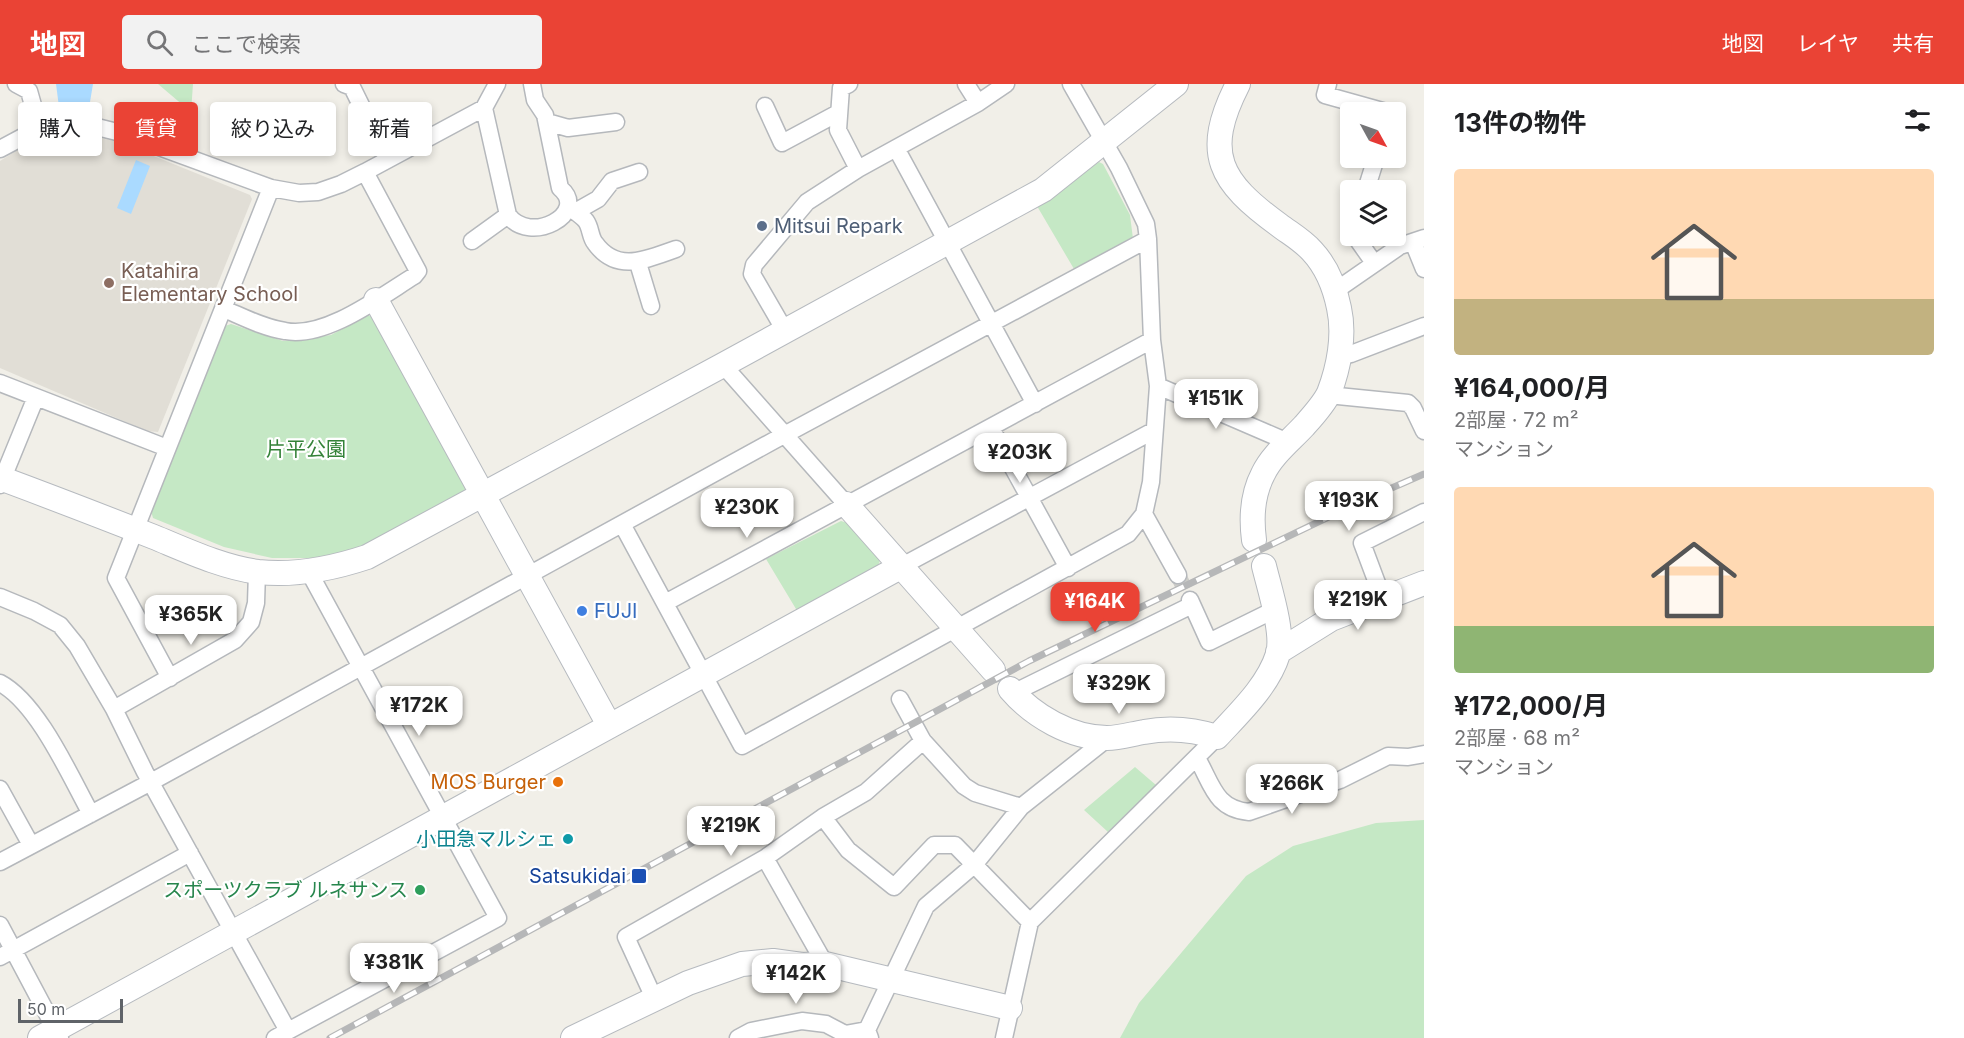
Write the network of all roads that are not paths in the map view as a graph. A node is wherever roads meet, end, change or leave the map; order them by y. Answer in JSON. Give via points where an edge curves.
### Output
{"nodes":[{"id":1,"x":16,"y":84,"type":"edge"},
{"id":2,"x":344,"y":84,"type":"edge"},
{"id":3,"x":497,"y":84,"type":"edge"},
{"id":4,"x":532,"y":84,"type":"edge"},
{"id":5,"x":849,"y":84,"type":"edge"},
{"id":6,"x":966,"y":84,"type":"edge"},
{"id":7,"x":1006,"y":84,"type":"edge"},
{"id":8,"x":1071,"y":84,"type":"edge"},
{"id":9,"x":1176,"y":84,"type":"edge"},
{"id":10,"x":1238,"y":84,"type":"edge"},
{"id":11,"x":1328,"y":84,"type":"edge"},
{"id":12,"x":31,"y":102,"type":"edge"},
{"id":13,"x":1350,"y":102,"type":"edge"},
{"id":14,"x":978,"y":103,"type":"junction"},
{"id":15,"x":765,"y":106,"type":"dead end"},
{"id":16,"x":484,"y":108,"type":"junction"},
{"id":17,"x":838,"y":113,"type":"junction"},
{"id":18,"x":616,"y":122,"type":"dead end"},
{"id":19,"x":547,"y":123,"type":"junction"},
{"id":20,"x":102,"y":128,"type":"edge"},
{"id":21,"x":18,"y":140,"type":"edge"},
{"id":22,"x":1104,"y":142,"type":"junction"},
{"id":23,"x":896,"y":148,"type":"junction"},
{"id":24,"x":0,"y":149,"type":"edge"},
{"id":25,"x":387,"y":158,"type":"junction"},
{"id":26,"x":858,"y":169,"type":"junction"},
{"id":27,"x":365,"y":172,"type":"junction"},
{"id":28,"x":639,"y":172,"type":"dead end"},
{"id":29,"x":271,"y":188,"type":"junction"},
{"id":30,"x":572,"y":209,"type":"junction"},
{"id":31,"x":508,"y":215,"type":"junction"},
{"id":32,"x":1148,"y":239,"type":"junction"},
{"id":33,"x":1418,"y":240,"type":"edge"},
{"id":34,"x":472,"y":241,"type":"dead end"},
{"id":35,"x":946,"y":243,"type":"junction"},
{"id":36,"x":1362,"y":246,"type":"edge"},
{"id":37,"x":676,"y":249,"type":"dead end"},
{"id":38,"x":638,"y":263,"type":"junction"},
{"id":39,"x":1374,"y":263,"type":"junction"},
{"id":40,"x":1424,"y":269,"type":"edge"},
{"id":41,"x":1335,"y":291,"type":"junction"},
{"id":42,"x":376,"y":300,"type":"junction"},
{"id":43,"x":651,"y":306,"type":"dead end"},
{"id":44,"x":224,"y":309,"type":"junction"},
{"id":45,"x":992,"y":324,"type":"junction"},
{"id":46,"x":1424,"y":326,"type":"edge"},
{"id":47,"x":785,"y":331,"type":"junction"},
{"id":48,"x":1152,"y":340,"type":"junction"},
{"id":49,"x":1338,"y":357,"type":"junction"},
{"id":50,"x":723,"y":365,"type":"junction"},
{"id":51,"x":0,"y":383,"type":"edge"},
{"id":52,"x":1158,"y":386,"type":"junction"},
{"id":53,"x":1328,"y":394,"type":"junction"},
{"id":54,"x":36,"y":398,"type":"junction"},
{"id":55,"x":1035,"y":404,"type":"junction"},
{"id":56,"x":991,"y":428,"type":"junction"},
{"id":57,"x":1153,"y":431,"type":"junction"},
{"id":58,"x":1424,"y":431,"type":"edge"},
{"id":59,"x":785,"y":434,"type":"junction"},
{"id":60,"x":1288,"y":442,"type":"junction"},
{"id":61,"x":167,"y":448,"type":"junction"},
{"id":62,"x":1,"y":480,"type":"edge"},
{"id":63,"x":482,"y":495,"type":"junction"},
{"id":64,"x":1030,"y":498,"type":"junction"},
{"id":65,"x":846,"y":504,"type":"junction"},
{"id":66,"x":1424,"y":512,"type":"edge"},
{"id":67,"x":1144,"y":514,"type":"junction"},
{"id":68,"x":622,"y":524,"type":"junction"},
{"id":69,"x":134,"y":530,"type":"junction"},
{"id":70,"x":1254,"y":540,"type":"dead end"},
{"id":71,"x":902,"y":566,"type":"junction"},
{"id":72,"x":1264,"y":566,"type":"dead end"},
{"id":73,"x":1068,"y":568,"type":"junction"},
{"id":74,"x":257,"y":572,"type":"junction"},
{"id":75,"x":309,"y":572,"type":"junction"},
{"id":76,"x":527,"y":575,"type":"junction"},
{"id":77,"x":1178,"y":575,"type":"tunnel mouth"},
{"id":78,"x":1424,"y":583,"type":"edge"},
{"id":79,"x":0,"y":597,"type":"edge"},
{"id":80,"x":1383,"y":598,"type":"junction"},
{"id":81,"x":665,"y":603,"type":"junction"},
{"id":82,"x":1274,"y":610,"type":"junction"},
{"id":83,"x":956,"y":628,"type":"junction"},
{"id":84,"x":1278,"y":652,"type":"junction"},
{"id":85,"x":360,"y":666,"type":"junction"},
{"id":86,"x":993,"y":670,"type":"dead end"},
{"id":87,"x":704,"y":676,"type":"junction"},
{"id":88,"x":170,"y":678,"type":"junction"},
{"id":89,"x":0,"y":683,"type":"edge"},
{"id":90,"x":1011,"y":691,"type":"joint"},
{"id":91,"x":900,"y":699,"type":"dead end"},
{"id":92,"x":114,"y":709,"type":"junction"},
{"id":93,"x":609,"y":725,"type":"junction"},
{"id":94,"x":1217,"y":737,"type":"junction"},
{"id":95,"x":1108,"y":738,"type":"junction"},
{"id":96,"x":923,"y":741,"type":"junction"},
{"id":97,"x":1424,"y":754,"type":"edge"},
{"id":98,"x":1197,"y":758,"type":"junction"},
{"id":99,"x":151,"y":782,"type":"junction"},
{"id":100,"x":0,"y":789,"type":"edge"},
{"id":101,"x":1021,"y":807,"type":"junction"},
{"id":102,"x":91,"y":814,"type":"junction"},
{"id":103,"x":823,"y":816,"type":"junction"},
{"id":104,"x":443,"y":817,"type":"junction"},
{"id":105,"x":31,"y":846,"type":"junction"},
{"id":106,"x":190,"y":853,"type":"junction"},
{"id":107,"x":765,"y":858,"type":"junction"},
{"id":108,"x":0,"y":862,"type":"edge"},
{"id":109,"x":974,"y":865,"type":"junction"},
{"id":110,"x":1030,"y":922,"type":"junction"},
{"id":111,"x":0,"y":924,"type":"edge"},
{"id":112,"x":234,"y":932,"type":"junction"},
{"id":113,"x":7,"y":954,"type":"edge"},
{"id":114,"x":825,"y":964,"type":"junction"},
{"id":115,"x":892,"y":979,"type":"junction"},
{"id":116,"x":654,"y":998,"type":"junction"},
{"id":117,"x":1010,"y":1008,"type":"junction"},
{"id":118,"x":609,"y":1030,"type":"edge"},
{"id":119,"x":868,"y":1034,"type":"edge"},
{"id":120,"x":52,"y":1035,"type":"edge"},
{"id":121,"x":281,"y":1035,"type":"edge"},
{"id":122,"x":573,"y":1038,"type":"edge"},
{"id":123,"x":738,"y":1038,"type":"edge"},
{"id":124,"x":1004,"y":1038,"type":"edge"}],
"edges":[{"from":1,"to":12,"type":"street","via":[[28,91]]},
{"from":2,"to":25,"type":"street","via":[[352,87]]},
{"from":3,"to":16,"type":"street"},
{"from":4,"to":19,"type":"street"},
{"from":5,"to":17,"type":"street","via":[[841,88]]},
{"from":6,"to":14,"type":"street"},
{"from":7,"to":14,"type":"street"},
{"from":8,"to":22,"type":"street"},
{"from":9,"to":22,"type":"street"},
{"from":10,"to":41,"type":"street","via":[[1222,120],[1220,145],[1228,177],[1249,202],[1313,252]]},
{"from":11,"to":13,"type":"street","via":[[1325,95]]},
{"from":14,"to":23,"type":"street"},
{"from":15,"to":17,"type":"street","via":[[782,143]]},
{"from":16,"to":25,"type":"street"},
{"from":16,"to":31,"type":"street"},
{"from":17,"to":26,"type":"street","via":[[838,130]]},
{"from":18,"to":19,"type":"street","via":[[568,128]]},
{"from":19,"to":30,"type":"street","via":[[560,188]]},
{"from":20,"to":29,"type":"street"},
{"from":21,"to":24,"type":"street"},
{"from":22,"to":32,"type":"street","via":[[1146,224]]},
{"from":22,"to":35,"type":"street","via":[[1043,190]]},
{"from":23,"to":26,"type":"street"},
{"from":23,"to":35,"type":"street"},
{"from":25,"to":27,"type":"street"},
{"from":26,"to":47,"type":"street","via":[[807,202],[754,265],[752,274]]},
{"from":27,"to":29,"type":"street","via":[[318,192]]},
{"from":27,"to":42,"type":"street","via":[[418,271]]},
{"from":28,"to":30,"type":"street","via":[[612,181],[598,199]]},
{"from":29,"to":44,"type":"street"},
{"from":30,"to":31,"type":"street","via":[[555,223],[541,228],[526,227]]},
{"from":30,"to":38,"type":"street","via":[[587,222],[594,242],[606,255]]},
{"from":31,"to":34,"type":"street"},
{"from":32,"to":45,"type":"street"},
{"from":32,"to":48,"type":"street"},
{"from":33,"to":39,"type":"street","via":[[1400,246]]},
{"from":33,"to":40,"type":"street"},
{"from":35,"to":45,"type":"street"},
{"from":35,"to":47,"type":"street"},
{"from":36,"to":39,"type":"street"},
{"from":37,"to":38,"type":"street"},
{"from":38,"to":43,"type":"street"},
{"from":39,"to":41,"type":"street"},
{"from":41,"to":49,"type":"street","via":[[1340,310]]},
{"from":42,"to":44,"type":"street","via":[[318,330],[300,333],[276,329]]},
{"from":42,"to":63,"type":"street"},
{"from":44,"to":61,"type":"street"},
{"from":45,"to":55,"type":"street"},
{"from":45,"to":59,"type":"street"},
{"from":46,"to":49,"type":"street"},
{"from":47,"to":50,"type":"street"},
{"from":48,"to":52,"type":"street"},
{"from":48,"to":55,"type":"street"},
{"from":49,"to":53,"type":"street"},
{"from":50,"to":59,"type":"street"},
{"from":50,"to":63,"type":"street"},
{"from":51,"to":54,"type":"street"},
{"from":52,"to":57,"type":"street"},
{"from":52,"to":60,"type":"street"},
{"from":53,"to":58,"type":"street","via":[[1408,403]]},
{"from":53,"to":60,"type":"street"},
{"from":54,"to":61,"type":"street"},
{"from":54,"to":62,"type":"street"},
{"from":55,"to":56,"type":"street"},
{"from":56,"to":64,"type":"street"},
{"from":56,"to":65,"type":"street"},
{"from":57,"to":64,"type":"street"},
{"from":57,"to":67,"type":"street","via":[[1151,482]]},
{"from":59,"to":65,"type":"street"},
{"from":59,"to":68,"type":"street"},
{"from":60,"to":70,"type":"street","via":[[1272,458],[1256,491],[1252,511]]},
{"from":61,"to":69,"type":"street"},
{"from":62,"to":69,"type":"street"},
{"from":63,"to":75,"type":"street","via":[[367,557]]},
{"from":63,"to":76,"type":"street"},
{"from":64,"to":71,"type":"street"},
{"from":64,"to":73,"type":"street"},
{"from":65,"to":71,"type":"street"},
{"from":65,"to":81,"type":"street"},
{"from":66,"to":80,"type":"street","via":[[1362,543]]},
{"from":67,"to":73,"type":"street","via":[[1128,534]]},
{"from":67,"to":77,"type":"street"},
{"from":68,"to":76,"type":"street"},
{"from":68,"to":81,"type":"street"},
{"from":69,"to":74,"type":"street","via":[[212,560]]},
{"from":69,"to":88,"type":"street","via":[[116,578]]},
{"from":71,"to":83,"type":"street"},
{"from":71,"to":87,"type":"street"},
{"from":72,"to":82,"type":"street"},
{"from":73,"to":83,"type":"street"},
{"from":74,"to":75,"type":"street"},
{"from":74,"to":88,"type":"street","via":[[251,622],[236,640]]},
{"from":75,"to":85,"type":"street"},
{"from":76,"to":85,"type":"street"},
{"from":76,"to":93,"type":"street"},
{"from":78,"to":80,"type":"street"},
{"from":79,"to":92,"type":"street","via":[[60,625]]},
{"from":80,"to":84,"type":"street","via":[[1331,619]]},
{"from":81,"to":87,"type":"street"},
{"from":82,"to":84,"type":"street"},
{"from":82,"to":90,"type":"street","via":[[1209,642],[1191,602]]},
{"from":83,"to":86,"type":"street"},
{"from":83,"to":87,"type":"street","via":[[742,746]]},
{"from":84,"to":94,"type":"street","via":[[1257,693]]},
{"from":85,"to":99,"type":"street"},
{"from":85,"to":104,"type":"street"},
{"from":87,"to":93,"type":"street"},
{"from":88,"to":92,"type":"street"},
{"from":89,"to":102,"type":"street","via":[[28,706]]},
{"from":90,"to":95,"type":"street","via":[[1056,724],[1079,735]]},
{"from":91,"to":96,"type":"street"},
{"from":92,"to":99,"type":"street"},
{"from":93,"to":104,"type":"street"},
{"from":94,"to":95,"type":"street","via":[[1170,728]]},
{"from":94,"to":98,"type":"street"},
{"from":95,"to":101,"type":"street"},
{"from":96,"to":101,"type":"street","via":[[964,786]]},
{"from":96,"to":103,"type":"street","via":[[866,792]]},
{"from":97,"to":98,"type":"street","via":[[1388,756],[1340,780],[1249,812],[1228,807],[1219,799]]},
{"from":98,"to":110,"type":"street"},
{"from":99,"to":102,"type":"street"},
{"from":99,"to":106,"type":"street"},
{"from":100,"to":105,"type":"street"},
{"from":101,"to":109,"type":"street"},
{"from":102,"to":105,"type":"street"},
{"from":103,"to":107,"type":"street"},
{"from":103,"to":109,"type":"street","via":[[848,850],[894,887],[934,845],[956,845]]},
{"from":104,"to":112,"type":"street"},
{"from":104,"to":121,"type":"street","via":[[498,918]]},
{"from":105,"to":108,"type":"street"},
{"from":106,"to":112,"type":"street"},
{"from":106,"to":113,"type":"street"},
{"from":107,"to":114,"type":"street"},
{"from":107,"to":116,"type":"street","via":[[626,937]]},
{"from":109,"to":110,"type":"street"},
{"from":109,"to":115,"type":"street","via":[[926,906]]},
{"from":110,"to":117,"type":"street"},
{"from":111,"to":113,"type":"street"},
{"from":112,"to":120,"type":"street"},
{"from":112,"to":121,"type":"street"},
{"from":113,"to":120,"type":"street"},
{"from":114,"to":115,"type":"street"},
{"from":114,"to":116,"type":"street","via":[[742,964]]},
{"from":115,"to":117,"type":"street"},
{"from":115,"to":119,"type":"street"},
{"from":116,"to":118,"type":"street"},
{"from":117,"to":124,"type":"street"},
{"from":118,"to":122,"type":"street"},
{"from":119,"to":123,"type":"street","via":[[844,1034],[826,1024],[802,1021],[751,1030]]}]}
